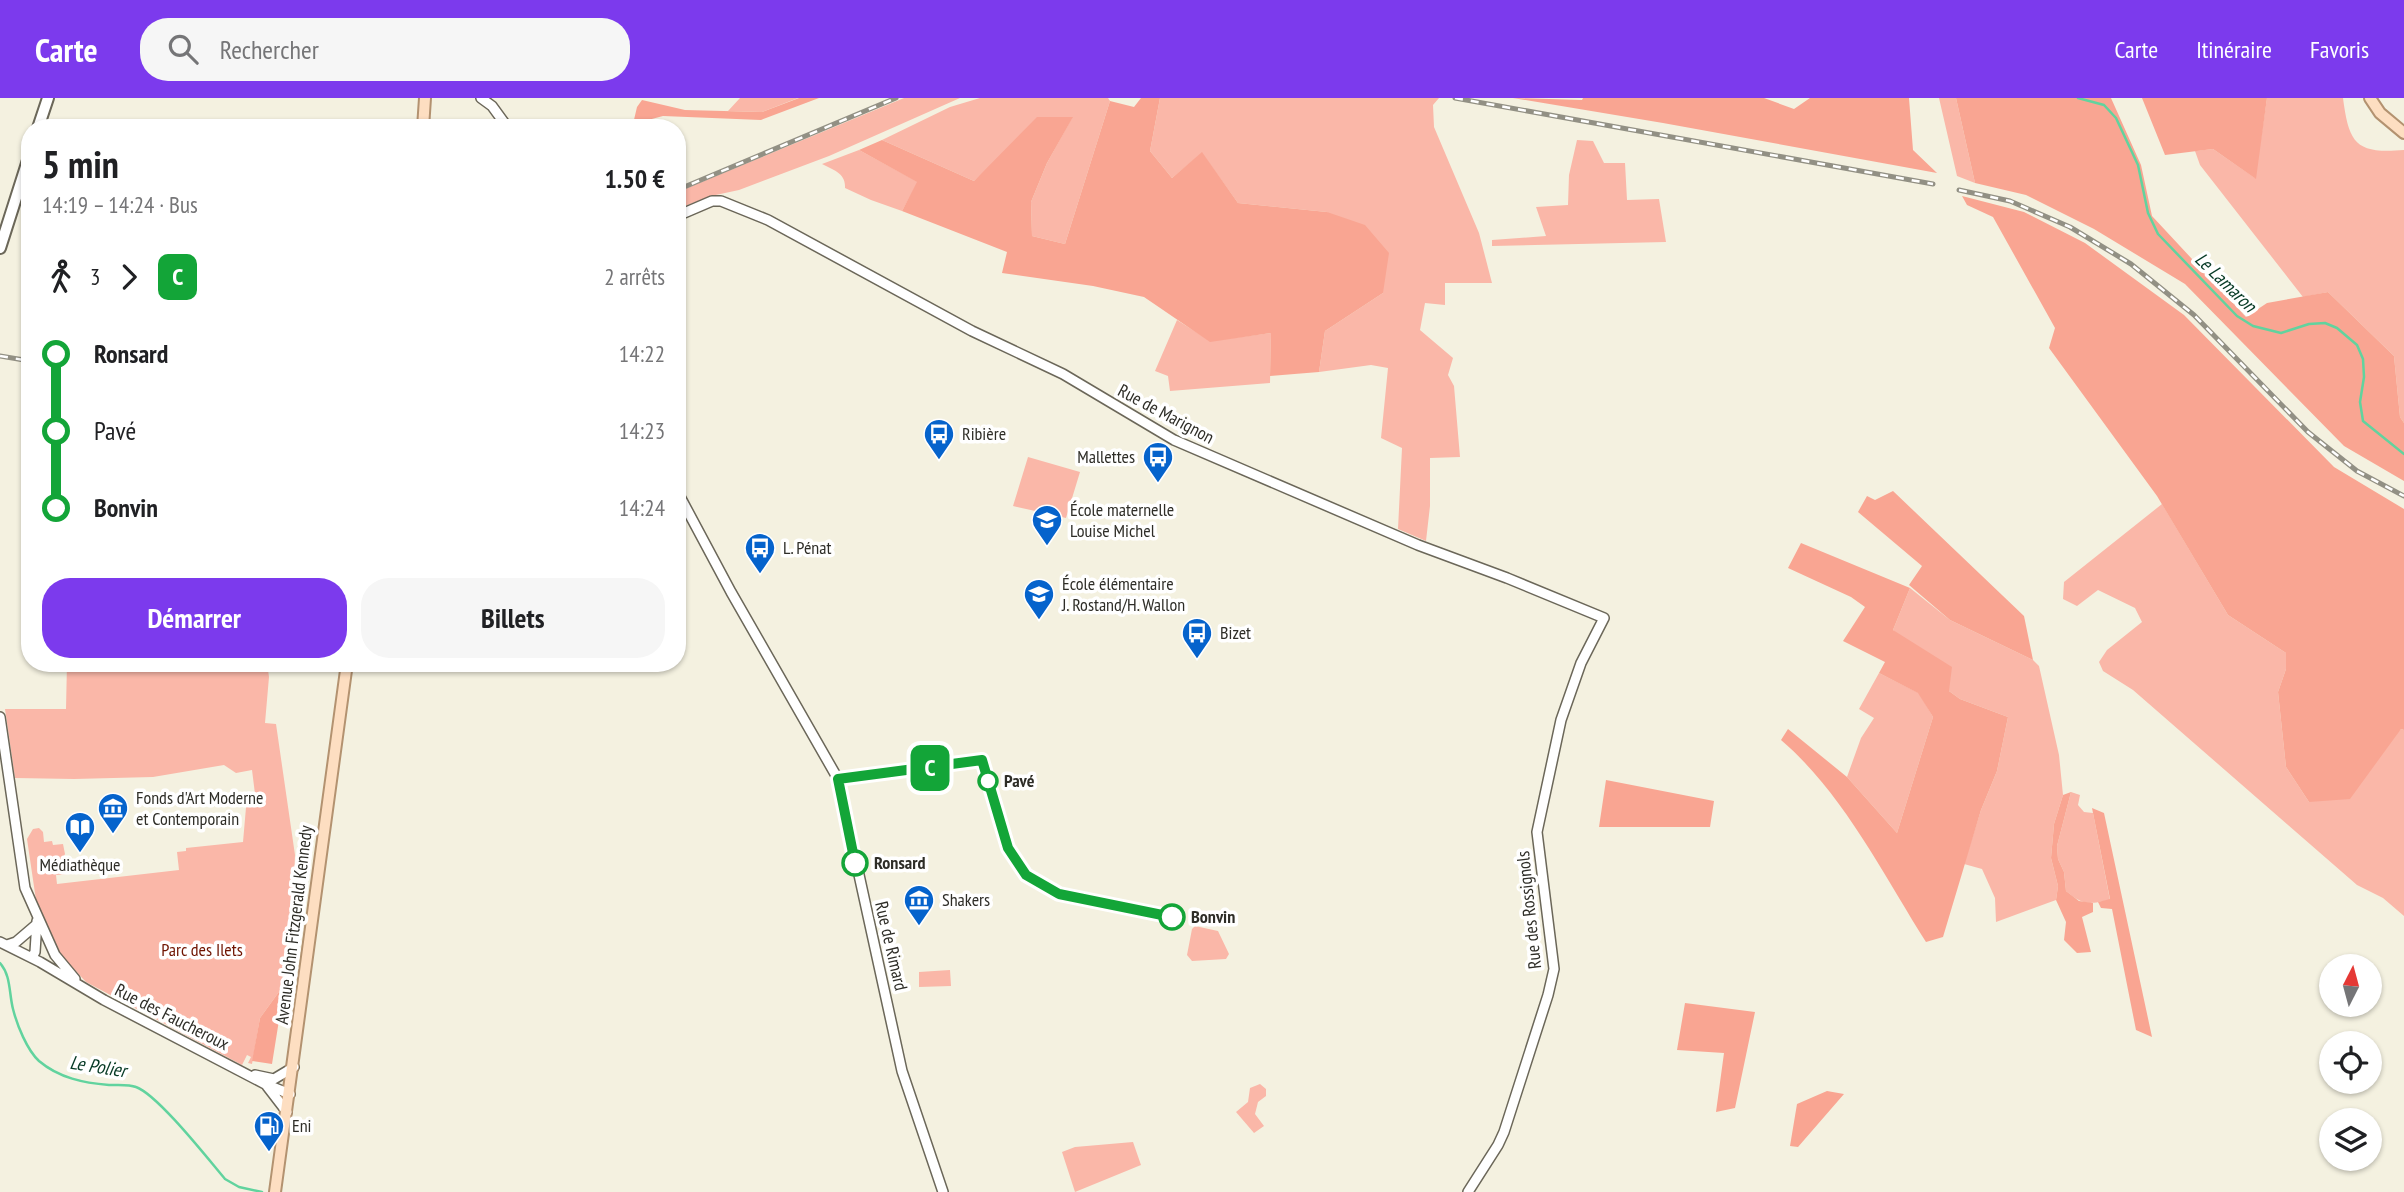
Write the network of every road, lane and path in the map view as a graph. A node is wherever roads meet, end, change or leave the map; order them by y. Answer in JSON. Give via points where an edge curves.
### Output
{"nodes":[{"id":1,"x":48,"y":98,"type":"edge"},
{"id":2,"x":425,"y":98,"type":"edge"},
{"id":3,"x":481,"y":98,"type":"edge"},
{"id":4,"x":2370,"y":98,"type":"edge"},
{"id":5,"x":41,"y":119,"type":"edge"},
{"id":6,"x":424,"y":119,"type":"edge"},
{"id":7,"x":501,"y":119,"type":"edge"},
{"id":8,"x":2404,"y":133,"type":"edge"},
{"id":9,"x":21,"y":182,"type":"edge"},
{"id":10,"x":686,"y":212,"type":"edge"},
{"id":11,"x":0,"y":248,"type":"edge"},
{"id":12,"x":686,"y":508,"type":"edge"},
{"id":13,"x":1604,"y":618,"type":"joint"},
{"id":14,"x":346,"y":672,"type":"edge"},
{"id":15,"x":0,"y":717,"type":"edge"},
{"id":16,"x":37,"y":920,"type":"junction"},
{"id":17,"x":48,"y":939,"type":"junction"},
{"id":18,"x":4,"y":943,"type":"edge"},
{"id":19,"x":36,"y":959,"type":"junction"},
{"id":20,"x":83,"y":987,"type":"junction"},
{"id":21,"x":294,"y":1067,"type":"junction"},
{"id":22,"x":270,"y":1082,"type":"junction"},
{"id":23,"x":290,"y":1094,"type":"junction"},
{"id":24,"x":287,"y":1112,"type":"junction"},
{"id":25,"x":276,"y":1188,"type":"edge"},
{"id":26,"x":943,"y":1192,"type":"edge"},
{"id":27,"x":1468,"y":1192,"type":"edge"}],
"edges":[{"from":1,"to":5,"type":"main road"},
{"from":2,"to":6,"type":"main road"},
{"from":3,"to":7,"type":"street"},
{"from":4,"to":8,"type":"main road"},
{"from":9,"to":11,"type":"main road"},
{"from":10,"to":13,"type":"street","name":"Rue de Marignon","via":[[712,201],[768,220],[972,331],[1063,374],[1174,440],[1385,532]]},
{"from":12,"to":26,"type":"street","name":"Rue de Rimard","via":[[838,779],[902,1071]]},
{"from":13,"to":27,"type":"street","name":"Rue des Rossignols","via":[[1581,663],[1561,720],[1537,832],[1554,963],[1548,995],[1504,1132]]},
{"from":14,"to":21,"type":"main road","name":"Avenue John Fitzgerald Kennedy"},
{"from":15,"to":16,"type":"street","name":"Rue des Faucheroux","via":[[25,888]]},
{"from":16,"to":17,"type":"street","name":"Rue des Faucheroux"},
{"from":16,"to":18,"type":"street","via":[[16,942]]},
{"from":16,"to":19,"type":"street","name":"Rue des Faucheroux"},
{"from":17,"to":19,"type":"street"},
{"from":17,"to":20,"type":"street","name":"Rue des Faucheroux","via":[[59,962]]},
{"from":18,"to":19,"type":"street"},
{"from":19,"to":20,"type":"street","name":"Rue des Faucheroux"},
{"from":20,"to":22,"type":"street","name":"Rue des Faucheroux"},
{"from":21,"to":22,"type":"street"},
{"from":21,"to":23,"type":"main road","name":"Avenue John Fitzgerald Kennedy"},
{"from":22,"to":23,"type":"street"},
{"from":22,"to":24,"type":"street"},
{"from":23,"to":24,"type":"main road","name":"Avenue John Fitzgerald Kennedy"},
{"from":24,"to":25,"type":"main road","name":"Avenue John Fitzgerald Kennedy"}]}
